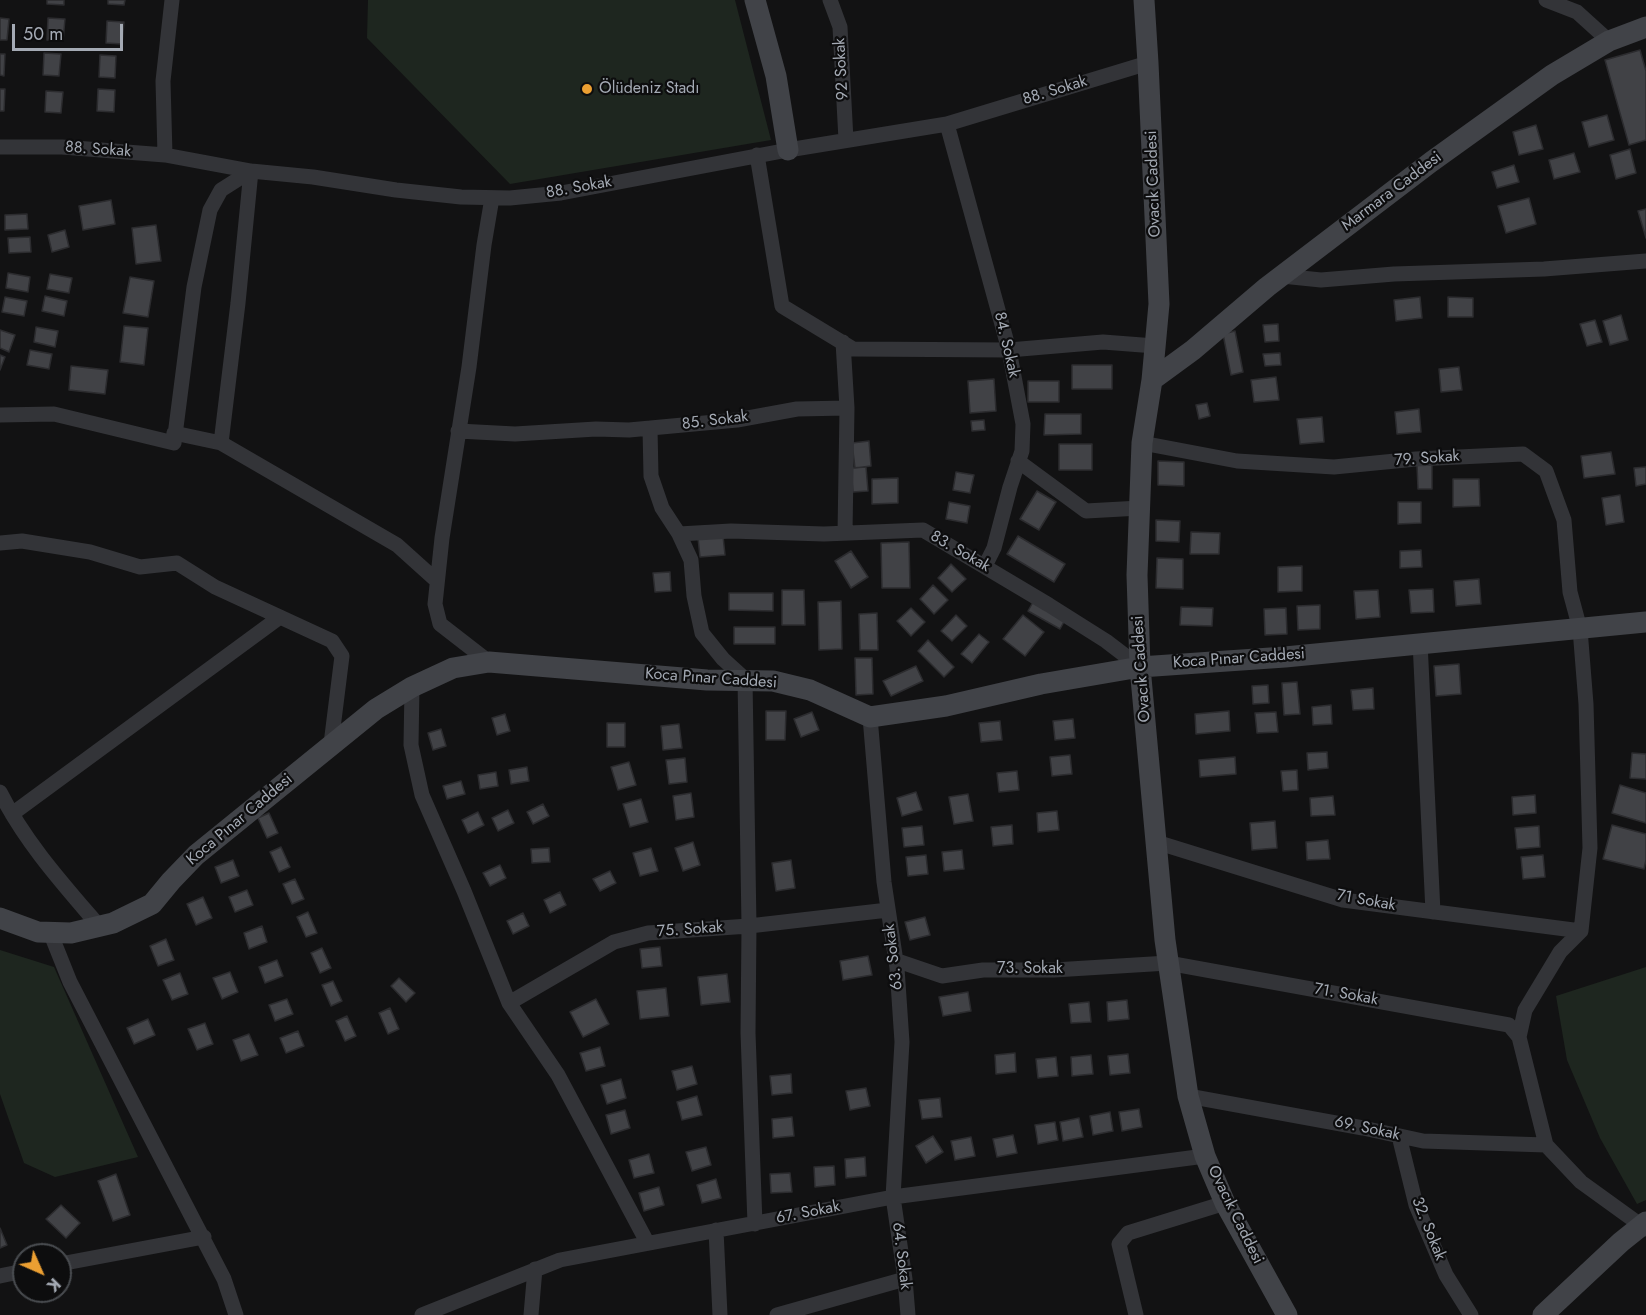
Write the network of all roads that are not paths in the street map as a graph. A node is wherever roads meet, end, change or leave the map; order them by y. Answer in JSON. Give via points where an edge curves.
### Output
{"nodes":[{"id":1,"x":172,"y":0,"type":"edge"},
{"id":2,"x":755,"y":0,"type":"edge"},
{"id":3,"x":830,"y":0,"type":"edge"},
{"id":4,"x":1144,"y":0,"type":"edge"},
{"id":5,"x":1546,"y":0,"type":"edge"},
{"id":6,"x":1646,"y":27,"type":"edge"},
{"id":7,"x":1609,"y":41,"type":"junction"},
{"id":8,"x":1148,"y":63,"type":"junction"},
{"id":9,"x":947,"y":124,"type":"junction"},
{"id":10,"x":846,"y":140,"type":"junction"},
{"id":11,"x":0,"y":147,"type":"edge"},
{"id":12,"x":788,"y":150,"type":"junction"},
{"id":13,"x":165,"y":155,"type":"junction"},
{"id":14,"x":757,"y":155,"type":"junction"},
{"id":15,"x":251,"y":171,"type":"junction"},
{"id":16,"x":492,"y":198,"type":"junction"},
{"id":17,"x":1646,"y":261,"type":"edge"},
{"id":18,"x":1282,"y":276,"type":"junction"},
{"id":19,"x":843,"y":342,"type":"junction"},
{"id":20,"x":1155,"y":346,"type":"junction"},
{"id":21,"x":1009,"y":350,"type":"junction"},
{"id":22,"x":1152,"y":380,"type":"junction"},
{"id":23,"x":847,"y":408,"type":"junction"},
{"id":24,"x":0,"y":415,"type":"edge"},
{"id":25,"x":650,"y":429,"type":"junction"},
{"id":26,"x":458,"y":431,"type":"junction"},
{"id":27,"x":174,"y":433,"type":"junction"},
{"id":28,"x":221,"y":443,"type":"junction"},
{"id":29,"x":1142,"y":443,"type":"junction"},
{"id":30,"x":1018,"y":461,"type":"junction"},
{"id":31,"x":1140,"y":508,"type":"junction"},
{"id":32,"x":845,"y":533,"type":"junction"},
{"id":33,"x":679,"y":534,"type":"junction"},
{"id":34,"x":0,"y":543,"type":"edge"},
{"id":35,"x":985,"y":566,"type":"junction"},
{"id":36,"x":437,"y":581,"type":"junction"},
{"id":37,"x":280,"y":617,"type":"junction"},
{"id":38,"x":1646,"y":621,"type":"edge"},
{"id":39,"x":1580,"y":629,"type":"junction"},
{"id":40,"x":1420,"y":642,"type":"junction"},
{"id":41,"x":489,"y":662,"type":"junction"},
{"id":42,"x":1140,"y":667,"type":"junction"},
{"id":43,"x":745,"y":679,"type":"junction"},
{"id":44,"x":412,"y":687,"type":"junction"},
{"id":45,"x":870,"y":717,"type":"junction"},
{"id":46,"x":331,"y":744,"type":"junction"},
{"id":47,"x":0,"y":792,"type":"edge"},
{"id":48,"x":12,"y":814,"type":"junction"},
{"id":49,"x":1156,"y":842,"type":"junction"},
{"id":50,"x":888,"y":910,"type":"junction"},
{"id":51,"x":1433,"y":912,"type":"junction"},
{"id":52,"x":0,"y":918,"type":"edge"},
{"id":53,"x":99,"y":926,"type":"junction"},
{"id":54,"x":748,"y":926,"type":"junction"},
{"id":55,"x":1581,"y":931,"type":"junction"},
{"id":56,"x":50,"y":932,"type":"junction"},
{"id":57,"x":895,"y":960,"type":"junction"},
{"id":58,"x":1168,"y":963,"type":"junction"},
{"id":59,"x":509,"y":1003,"type":"junction"},
{"id":60,"x":1519,"y":1037,"type":"junction"},
{"id":61,"x":1188,"y":1096,"type":"junction"},
{"id":62,"x":1399,"y":1136,"type":"junction"},
{"id":63,"x":1546,"y":1145,"type":"junction"},
{"id":64,"x":1205,"y":1156,"type":"junction"},
{"id":65,"x":893,"y":1197,"type":"junction"},
{"id":66,"x":1225,"y":1203,"type":"junction"},
{"id":67,"x":755,"y":1224,"type":"junction"},
{"id":68,"x":1644,"y":1226,"type":"edge"},
{"id":69,"x":716,"y":1230,"type":"junction"},
{"id":70,"x":204,"y":1237,"type":"junction"},
{"id":71,"x":647,"y":1242,"type":"junction"},
{"id":72,"x":72,"y":1262,"type":"edge"},
{"id":73,"x":535,"y":1269,"type":"junction"},
{"id":74,"x":905,"y":1279,"type":"junction"},
{"id":75,"x":236,"y":1315,"type":"edge"},
{"id":76,"x":422,"y":1315,"type":"edge"},
{"id":77,"x":531,"y":1315,"type":"edge"},
{"id":78,"x":720,"y":1315,"type":"edge"},
{"id":79,"x":777,"y":1315,"type":"edge"},
{"id":80,"x":908,"y":1315,"type":"edge"},
{"id":81,"x":1136,"y":1315,"type":"edge"},
{"id":82,"x":1287,"y":1315,"type":"edge"},
{"id":83,"x":1472,"y":1315,"type":"edge"},
{"id":84,"x":1543,"y":1315,"type":"edge"}],
"edges":[{"from":1,"to":13,"type":"street","via":[[163,81]]},
{"from":2,"to":12,"type":"street","via":[[776,76]]},
{"from":3,"to":10,"type":"street","name":"92 Sokak","via":[[840,27]]},
{"from":4,"to":8,"type":"street","name":"Ovacık Caddesi"},
{"from":5,"to":7,"type":"street","via":[[1577,12]]},
{"from":6,"to":7,"type":"street","name":"Marmara Caddesi"},
{"from":7,"to":18,"type":"street","name":"Marmara Caddesi","via":[[1552,75],[1440,155]]},
{"from":8,"to":9,"type":"street","name":"88. Sokak"},
{"from":8,"to":20,"type":"street","name":"Ovacık Caddesi","via":[[1158,304]]},
{"from":9,"to":10,"type":"street","name":"88. Sokak"},
{"from":9,"to":21,"type":"street","name":"84. Sokak"},
{"from":10,"to":12,"type":"street","name":"88. Sokak"},
{"from":11,"to":13,"type":"street","name":"88. Sokak","via":[[62,147]]},
{"from":12,"to":14,"type":"street","name":"88. Sokak"},
{"from":13,"to":15,"type":"street","name":"88. Sokak"},
{"from":14,"to":16,"type":"street","name":"88. Sokak","via":[[561,193]]},
{"from":14,"to":19,"type":"street","via":[[782,306]]},
{"from":15,"to":16,"type":"street","name":"88. Sokak"},
{"from":15,"to":27,"type":"street","via":[[221,190],[210,210],[194,287]]},
{"from":15,"to":28,"type":"street"},
{"from":16,"to":26,"type":"street"},
{"from":17,"to":18,"type":"street","via":[[1321,280]]},
{"from":18,"to":22,"type":"street","name":"Marmara Caddesi"},
{"from":19,"to":21,"type":"street","via":[[853,349]]},
{"from":19,"to":23,"type":"street"},
{"from":20,"to":21,"type":"street","via":[[1102,342]]},
{"from":20,"to":22,"type":"street","name":"Ovacık Caddesi"},
{"from":21,"to":30,"type":"street","name":"84. Sokak","via":[[1023,424]]},
{"from":22,"to":29,"type":"street","name":"Ovacık Caddesi"},
{"from":23,"to":25,"type":"street","name":"85. Sokak","via":[[797,409]]},
{"from":23,"to":32,"type":"street"},
{"from":24,"to":27,"type":"street","via":[[54,414],[174,443]]},
{"from":25,"to":26,"type":"street","name":"85. Sokak","via":[[515,434]]},
{"from":25,"to":33,"type":"street","via":[[651,476],[662,508]]},
{"from":26,"to":36,"type":"street"},
{"from":27,"to":28,"type":"street"},
{"from":28,"to":36,"type":"street","via":[[397,545]]},
{"from":29,"to":31,"type":"street","name":"Ovacık Caddesi"},
{"from":29,"to":39,"type":"street","name":"79. Sokak","via":[[1237,462],[1334,467],[1522,454],[1546,471],[1564,520],[1570,592]]},
{"from":30,"to":31,"type":"street","via":[[1086,511]]},
{"from":30,"to":35,"type":"street","name":"84. Sokak","via":[[994,548]]},
{"from":31,"to":42,"type":"street","name":"Ovacık Caddesi"},
{"from":32,"to":33,"type":"street","name":"83. Sokak"},
{"from":32,"to":35,"type":"street","name":"83. Sokak","via":[[923,530]]},
{"from":33,"to":43,"type":"street","via":[[691,560],[702,633]]},
{"from":34,"to":37,"type":"street","via":[[22,541],[90,552],[140,567],[177,563],[215,587]]},
{"from":35,"to":42,"type":"street","name":"83. Sokak","via":[[1106,641]]},
{"from":36,"to":41,"type":"street","via":[[435,604],[440,624]]},
{"from":37,"to":46,"type":"street","via":[[332,641],[342,656]]},
{"from":37,"to":48,"type":"street"},
{"from":38,"to":39,"type":"street","name":"Koca Pınar Caddesi"},
{"from":39,"to":40,"type":"street","name":"Koca Pınar Caddesi"},
{"from":39,"to":55,"type":"street","name":"79. Sokak","via":[[1590,848]]},
{"from":40,"to":42,"type":"street","name":"Koca Pınar Caddesi"},
{"from":40,"to":51,"type":"street"},
{"from":41,"to":43,"type":"street","name":"Koca Pınar Caddesi","via":[[707,680]]},
{"from":41,"to":44,"type":"street","name":"Koca Pınar Caddesi","via":[[453,668]]},
{"from":42,"to":45,"type":"street","name":"Koca Pınar Caddesi","via":[[946,706]]},
{"from":42,"to":49,"type":"street","name":"Ovacık Caddesi"},
{"from":43,"to":45,"type":"street","name":"Koca Pınar Caddesi","via":[[810,690]]},
{"from":43,"to":54,"type":"street"},
{"from":44,"to":46,"type":"street","name":"Koca Pınar Caddesi"},
{"from":44,"to":59,"type":"street","via":[[411,745],[422,795]]},
{"from":45,"to":50,"type":"street","name":"63. Sokak"},
{"from":46,"to":53,"type":"street","name":"Koca Pınar Caddesi","via":[[196,855],[152,904]]},
{"from":47,"to":48,"type":"street"},
{"from":48,"to":53,"type":"street","via":[[48,866]]},
{"from":49,"to":51,"type":"street","name":"71 Sokak","via":[[1343,900]]},
{"from":49,"to":58,"type":"street","name":"Ovacık Caddesi"},
{"from":50,"to":54,"type":"street","name":"75. Sokak"},
{"from":50,"to":57,"type":"street","name":"63. Sokak"},
{"from":51,"to":55,"type":"street","name":"71 Sokak"},
{"from":52,"to":56,"type":"street","name":"Koca Pınar Caddesi","via":[[38,932]]},
{"from":53,"to":56,"type":"street","name":"Koca Pınar Caddesi","via":[[71,933]]},
{"from":54,"to":59,"type":"street","name":"75. Sokak","via":[[648,933],[614,942]]},
{"from":54,"to":67,"type":"street"},
{"from":55,"to":60,"type":"street","via":[[1560,952],[1525,1010]]},
{"from":56,"to":70,"type":"street","via":[[76,993]]},
{"from":57,"to":58,"type":"street","name":"73. Sokak","via":[[942,976],[983,969],[1054,970]]},
{"from":57,"to":65,"type":"street","name":"63. Sokak","via":[[902,1042]]},
{"from":58,"to":60,"type":"street","name":"71. Sokak","via":[[1509,1025]]},
{"from":58,"to":61,"type":"street","name":"Ovacık Caddesi"},
{"from":59,"to":71,"type":"street","via":[[558,1075]]},
{"from":60,"to":63,"type":"street"},
{"from":61,"to":62,"type":"street","name":"69. Sokak"},
{"from":61,"to":64,"type":"street","name":"Ovacık Caddesi"},
{"from":62,"to":63,"type":"street","name":"69. Sokak","via":[[1423,1141]]},
{"from":62,"to":83,"type":"street","name":"32. Sokak","via":[[1416,1205],[1446,1275]]},
{"from":63,"to":68,"type":"street","via":[[1581,1182]]},
{"from":64,"to":65,"type":"street","name":"67. Sokak"},
{"from":64,"to":66,"type":"street","name":"Ovacık Caddesi"},
{"from":65,"to":67,"type":"street","name":"67. Sokak"},
{"from":65,"to":74,"type":"street","name":"64. Sokak"},
{"from":66,"to":81,"type":"street","via":[[1128,1233],[1119,1244]]},
{"from":66,"to":82,"type":"street","name":"Ovacık Caddesi"},
{"from":67,"to":69,"type":"street","name":"67. Sokak"},
{"from":68,"to":84,"type":"street","via":[[1621,1242]]},
{"from":69,"to":71,"type":"street","name":"67. Sokak"},
{"from":69,"to":78,"type":"street"},
{"from":70,"to":72,"type":"street"},
{"from":70,"to":75,"type":"street"},
{"from":71,"to":73,"type":"street","name":"67. Sokak"},
{"from":73,"to":76,"type":"street","name":"67. Sokak"},
{"from":73,"to":77,"type":"street"},
{"from":74,"to":79,"type":"street"},
{"from":74,"to":80,"type":"street","name":"64. Sokak"}]}
